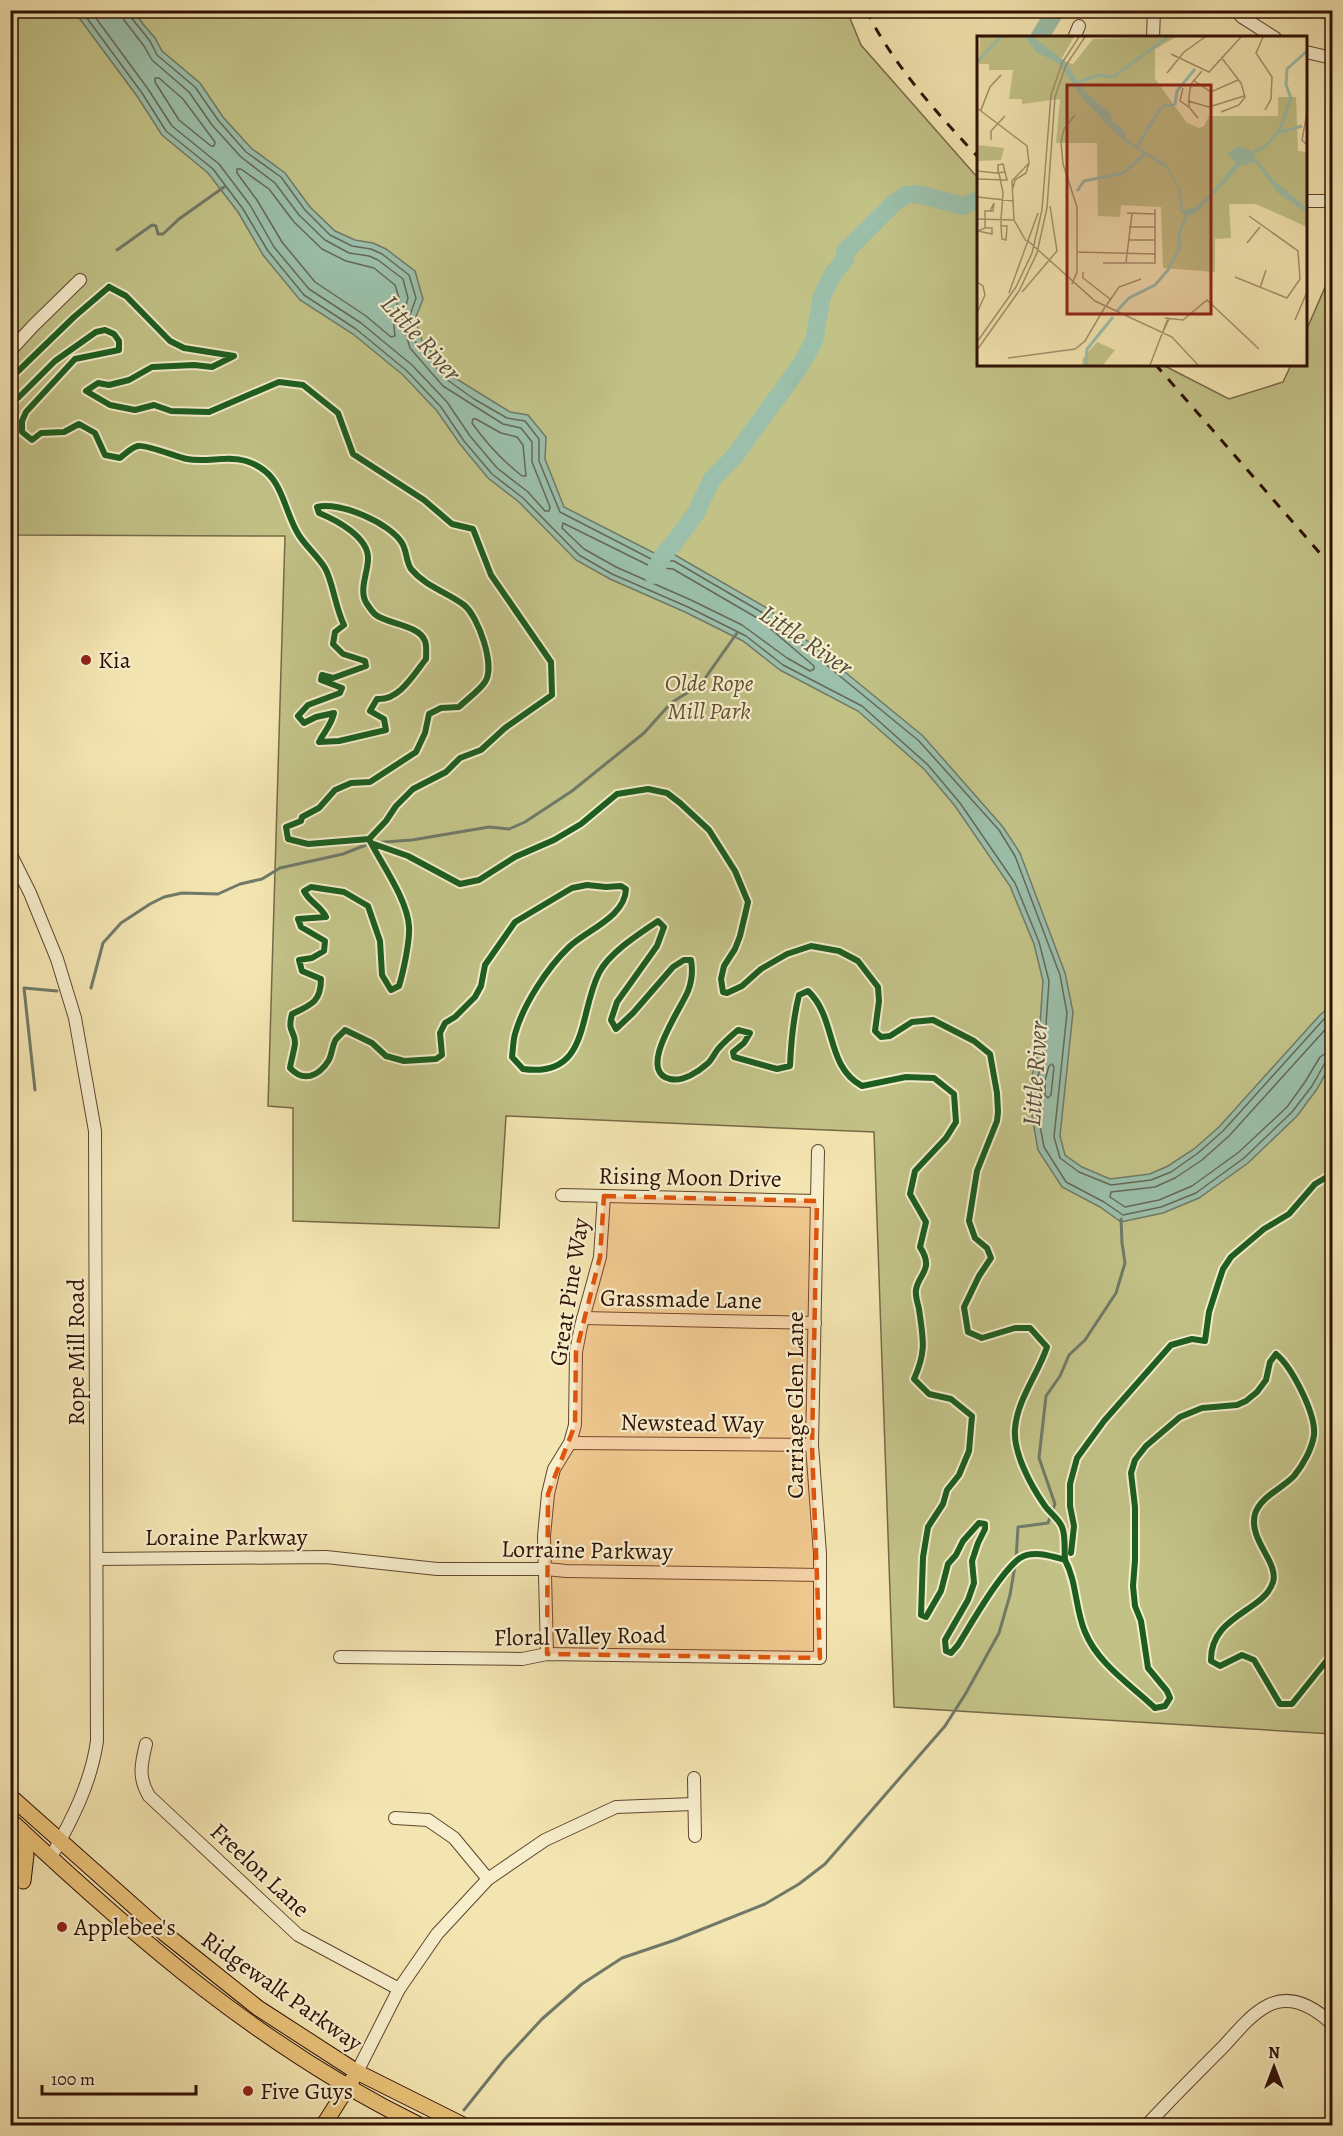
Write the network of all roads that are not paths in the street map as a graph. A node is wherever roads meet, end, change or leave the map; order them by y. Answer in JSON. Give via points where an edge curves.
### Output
{"nodes":[{"id":1,"x":1154,"y":10,"type":"edge"},
{"id":2,"x":1235,"y":10,"type":"edge"},
{"id":3,"x":1153,"y":36,"type":"edge"},
{"id":4,"x":1272,"y":36,"type":"edge"},
{"id":5,"x":1307,"y":52,"type":"edge"},
{"id":6,"x":1332,"y":58,"type":"edge"},
{"id":7,"x":1307,"y":201,"type":"edge"},
{"id":8,"x":1332,"y":201,"type":"edge"},
{"id":9,"x":80,"y":280,"type":"dead end"},
{"id":10,"x":10,"y":351,"type":"edge"},
{"id":11,"x":10,"y":853,"type":"edge"},
{"id":12,"x":818,"y":1151,"type":"dead end"},
{"id":13,"x":562,"y":1196,"type":"dead end"},
{"id":14,"x":604,"y":1197,"type":"junction"},
{"id":15,"x":817,"y":1202,"type":"junction"},
{"id":16,"x":583,"y":1318,"type":"junction"},
{"id":17,"x":815,"y":1323,"type":"junction"},
{"id":18,"x":570,"y":1443,"type":"junction"},
{"id":19,"x":813,"y":1445,"type":"junction"},
{"id":20,"x":98,"y":1559,"type":"junction"},
{"id":21,"x":354,"y":1560,"type":"joint"},
{"id":22,"x":546,"y":1569,"type":"junction"},
{"id":23,"x":820,"y":1575,"type":"junction"},
{"id":24,"x":547,"y":1654,"type":"junction"},
{"id":25,"x":340,"y":1657,"type":"dead end"},
{"id":26,"x":820,"y":1658,"type":"joint"},
{"id":27,"x":146,"y":1744,"type":"dead end"},
{"id":28,"x":694,"y":1778,"type":"dead end"},
{"id":29,"x":10,"y":1796,"type":"edge"},
{"id":30,"x":693,"y":1804,"type":"junction"},
{"id":31,"x":395,"y":1818,"type":"dead end"},
{"id":32,"x":16,"y":1825,"type":"edge"},
{"id":33,"x":695,"y":1836,"type":"dead end"},
{"id":34,"x":60,"y":1841,"type":"junction"},
{"id":35,"x":51,"y":1857,"type":"junction"},
{"id":36,"x":488,"y":1879,"type":"junction"},
{"id":37,"x":23,"y":1881,"type":"dead end"},
{"id":38,"x":399,"y":1989,"type":"junction"},
{"id":39,"x":1332,"y":2024,"type":"edge"},
{"id":40,"x":357,"y":2072,"type":"junction"},
{"id":41,"x":347,"y":2087,"type":"junction"},
{"id":42,"x":323,"y":2126,"type":"edge"},
{"id":43,"x":421,"y":2126,"type":"edge"},
{"id":44,"x":465,"y":2126,"type":"edge"},
{"id":45,"x":1146,"y":2126,"type":"edge"}],
"edges":[{"from":1,"to":3,"type":"street"},
{"from":2,"to":4,"type":"street"},
{"from":5,"to":6,"type":"street"},
{"from":7,"to":8,"type":"street"},
{"from":9,"to":10,"type":"street"},
{"from":11,"to":20,"type":"street","name":"Rope Mill Road","via":[[57,959],[75,1018],[95,1131]]},
{"from":12,"to":15,"type":"street","name":"Carriage Glen Lane"},
{"from":13,"to":14,"type":"street","name":"Rising Moon Drive"},
{"from":14,"to":15,"type":"street","name":"Rising Moon Drive"},
{"from":14,"to":16,"type":"street","name":"Great Pine Way","via":[[600,1257]]},
{"from":15,"to":17,"type":"street","name":"Carriage Glen Lane"},
{"from":16,"to":17,"type":"street","name":"Grassmade Lane"},
{"from":16,"to":18,"type":"street","name":"Great Pine Way","via":[[576,1352],[575,1425]]},
{"from":17,"to":19,"type":"street","name":"Carriage Glen Lane"},
{"from":18,"to":19,"type":"street","name":"Newstead Way"},
{"from":18,"to":22,"type":"street","name":"Great Pine Way","via":[[554,1469],[548,1494]]},
{"from":19,"to":23,"type":"street","name":"Carriage Glen Lane"},
{"from":20,"to":21,"type":"street","name":"Loraine Parkway"},
{"from":20,"to":34,"type":"street","name":"Rope Mill Road","via":[[97,1741],[89,1778]]},
{"from":21,"to":22,"type":"street","name":"Lorraine Parkway","via":[[436,1569]]},
{"from":22,"to":23,"type":"street","name":"Lorraine Parkway"},
{"from":22,"to":24,"type":"street","name":"Great Pine Way"},
{"from":23,"to":26,"type":"street","name":"Carriage Glen Lane"},
{"from":24,"to":25,"type":"street","name":"Floral Valley Road","via":[[522,1659]]},
{"from":24,"to":26,"type":"street","name":"Floral Valley Road"},
{"from":27,"to":38,"type":"street","name":"Freelon Lane","via":[[140,1768],[149,1796],[298,1935]]},
{"from":28,"to":30,"type":"street"},
{"from":29,"to":34,"type":"main road","name":"Ridgewalk Parkway"},
{"from":30,"to":33,"type":"street"},
{"from":30,"to":36,"type":"street","via":[[616,1807],[545,1840]]},
{"from":31,"to":36,"type":"street","via":[[428,1820],[454,1838]]},
{"from":32,"to":35,"type":"main road","name":"Ridgewalk Parkway"},
{"from":32,"to":37,"type":"main road","via":[[26,1855]]},
{"from":34,"to":35,"type":"street","name":"Rope Mill Road"},
{"from":34,"to":40,"type":"main road","name":"Ridgewalk Parkway","via":[[222,1980],[297,2035]]},
{"from":35,"to":41,"type":"main road","name":"Ridgewalk Parkway","via":[[198,1985],[280,2045]]},
{"from":36,"to":38,"type":"street","via":[[437,1934]]},
{"from":38,"to":40,"type":"street"},
{"from":39,"to":45,"type":"street","via":[[1302,2003],[1287,2001],[1267,2006],[1245,2023]]},
{"from":40,"to":41,"type":"main road"},
{"from":40,"to":44,"type":"main road","name":"Ridgewalk Parkway"},
{"from":41,"to":42,"type":"main road"},
{"from":41,"to":43,"type":"main road","name":"Ridgewalk Parkway"}]}
